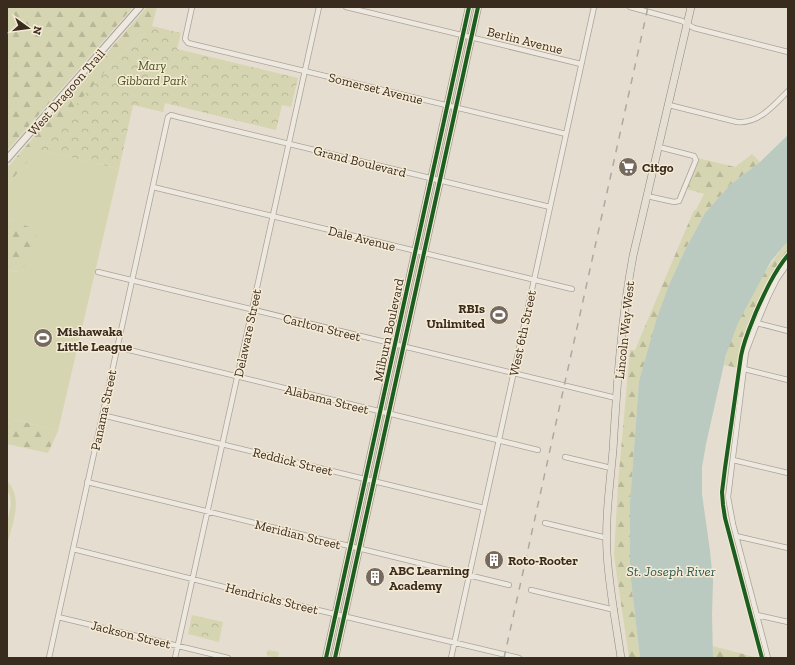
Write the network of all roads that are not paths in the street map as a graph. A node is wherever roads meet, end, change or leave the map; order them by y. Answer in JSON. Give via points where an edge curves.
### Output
{"nodes":[{"id":1,"x":140,"y":7,"type":"edge"},
{"id":2,"x":192,"y":7,"type":"edge"},
{"id":3,"x":319,"y":7,"type":"edge"},
{"id":4,"x":346,"y":7,"type":"edge"},
{"id":5,"x":470,"y":7,"type":"edge"},
{"id":6,"x":478,"y":7,"type":"edge"},
{"id":7,"x":594,"y":7,"type":"edge"},
{"id":8,"x":630,"y":7,"type":"edge"},
{"id":9,"x":692,"y":7,"type":"edge"},
{"id":10,"x":687,"y":24,"type":"junction"},
{"id":11,"x":463,"y":35,"type":"junction"},
{"id":12,"x":472,"y":37,"type":"junction"},
{"id":13,"x":788,"y":52,"type":"edge"},
{"id":14,"x":582,"y":64,"type":"junction"},
{"id":15,"x":305,"y":71,"type":"junction"},
{"id":16,"x":788,"y":91,"type":"edge"},
{"id":17,"x":669,"y":105,"type":"junction"},
{"id":18,"x":448,"y":106,"type":"junction"},
{"id":19,"x":456,"y":107,"type":"junction"},
{"id":20,"x":169,"y":115,"type":"joint"},
{"id":21,"x":566,"y":134,"type":"junction"},
{"id":22,"x":289,"y":144,"type":"junction"},
{"id":23,"x":659,"y":147,"type":"junction"},
{"id":24,"x":7,"y":159,"type":"edge"},
{"id":25,"x":432,"y":178,"type":"junction"},
{"id":26,"x":440,"y":180,"type":"junction"},
{"id":27,"x":153,"y":186,"type":"junction"},
{"id":28,"x":647,"y":196,"type":"junction"},
{"id":29,"x":550,"y":207,"type":"junction"},
{"id":30,"x":273,"y":216,"type":"junction"},
{"id":31,"x":416,"y":251,"type":"junction"},
{"id":32,"x":424,"y":253,"type":"junction"},
{"id":33,"x":788,"y":263,"type":"edge"},
{"id":34,"x":98,"y":272,"type":"dead end"},
{"id":35,"x":534,"y":279,"type":"junction"},
{"id":36,"x":132,"y":280,"type":"junction"},
{"id":37,"x":572,"y":289,"type":"dead end"},
{"id":38,"x":252,"y":310,"type":"junction"},
{"id":39,"x":756,"y":322,"type":"junction"},
{"id":40,"x":788,"y":330,"type":"edge"},
{"id":41,"x":395,"y":344,"type":"junction"},
{"id":42,"x":403,"y":346,"type":"junction"},
{"id":43,"x":117,"y":348,"type":"junction"},
{"id":44,"x":744,"y":369,"type":"junction"},
{"id":45,"x":514,"y":373,"type":"junction"},
{"id":46,"x":238,"y":377,"type":"junction"},
{"id":47,"x":788,"y":380,"type":"edge"},
{"id":48,"x":616,"y":398,"type":"junction"},
{"id":49,"x":380,"y":412,"type":"junction"},
{"id":50,"x":388,"y":414,"type":"junction"},
{"id":51,"x":102,"y":415,"type":"junction"},
{"id":52,"x":499,"y":441,"type":"junction"},
{"id":53,"x":223,"y":444,"type":"junction"},
{"id":54,"x":538,"y":450,"type":"dead end"},
{"id":55,"x":565,"y":457,"type":"dead end"},
{"id":56,"x":733,"y":460,"type":"junction"},
{"id":57,"x":612,"y":468,"type":"junction"},
{"id":58,"x":788,"y":473,"type":"edge"},
{"id":59,"x":365,"y":479,"type":"junction"},
{"id":60,"x":374,"y":481,"type":"junction"},
{"id":61,"x":88,"y":482,"type":"junction"},
{"id":62,"x":484,"y":508,"type":"junction"},
{"id":63,"x":208,"y":511,"type":"junction"},
{"id":64,"x":545,"y":523,"type":"dead end"},
{"id":65,"x":736,"y":536,"type":"junction"},
{"id":66,"x":607,"y":538,"type":"junction"},
{"id":67,"x":350,"y":546,"type":"junction"},
{"id":68,"x":788,"y":548,"type":"edge"},
{"id":69,"x":72,"y":549,"type":"junction"},
{"id":70,"x":359,"y":549,"type":"junction"},
{"id":71,"x":469,"y":575,"type":"junction"},
{"id":72,"x":193,"y":578,"type":"junction"},
{"id":73,"x":509,"y":585,"type":"dead end"},
{"id":74,"x":531,"y":590,"type":"dead end"},
{"id":75,"x":615,"y":610,"type":"junction"},
{"id":76,"x":336,"y":614,"type":"junction"},
{"id":77,"x":757,"y":615,"type":"junction"},
{"id":78,"x":344,"y":616,"type":"junction"},
{"id":79,"x":58,"y":617,"type":"junction"},
{"id":80,"x":788,"y":622,"type":"edge"},
{"id":81,"x":454,"y":642,"type":"junction"},
{"id":82,"x":178,"y":646,"type":"junction"},
{"id":83,"x":49,"y":658,"type":"edge"},
{"id":84,"x":175,"y":658,"type":"edge"},
{"id":85,"x":228,"y":658,"type":"edge"},
{"id":86,"x":326,"y":658,"type":"edge"},
{"id":87,"x":335,"y":658,"type":"edge"},
{"id":88,"x":451,"y":658,"type":"edge"},
{"id":89,"x":519,"y":658,"type":"edge"},
{"id":90,"x":621,"y":658,"type":"edge"},
{"id":91,"x":768,"y":658,"type":"edge"}],
"edges":[{"from":1,"to":24,"type":"street","name":"West Dragoon Trail"},
{"from":2,"to":15,"type":"street","name":"Somerset Avenue","via":[[185,39],[188,43]]},
{"from":3,"to":15,"type":"street","name":"Delaware Street"},
{"from":4,"to":11,"type":"street","name":"Berlin Avenue"},
{"from":5,"to":11,"type":"street","name":"Milburn Boulevard"},
{"from":6,"to":12,"type":"street","name":"Milburn Boulevard"},
{"from":7,"to":14,"type":"street","name":"West 6th Street"},
{"from":8,"to":10,"type":"street"},
{"from":9,"to":10,"type":"main road","name":"Lincoln Way West"},
{"from":10,"to":13,"type":"street"},
{"from":10,"to":17,"type":"main road","name":"Lincoln Way West"},
{"from":11,"to":12,"type":"street","name":"Berlin Avenue"},
{"from":11,"to":18,"type":"street","name":"Milburn Boulevard"},
{"from":12,"to":14,"type":"street","name":"Berlin Avenue"},
{"from":12,"to":19,"type":"street","name":"Milburn Boulevard"},
{"from":14,"to":21,"type":"street","name":"West 6th Street"},
{"from":15,"to":18,"type":"street","name":"Somerset Avenue"},
{"from":15,"to":22,"type":"street","name":"Delaware Street"},
{"from":16,"to":17,"type":"street","via":[[762,115],[746,122]]},
{"from":17,"to":23,"type":"main road","name":"Lincoln Way West"},
{"from":18,"to":19,"type":"street","name":"Somerset Avenue"},
{"from":18,"to":25,"type":"street","name":"Milburn Boulevard"},
{"from":19,"to":21,"type":"street","name":"Somerset Avenue"},
{"from":19,"to":26,"type":"street","name":"Milburn Boulevard"},
{"from":20,"to":22,"type":"street","name":"Grand Boulevard"},
{"from":20,"to":27,"type":"street","name":"Panama Street"},
{"from":21,"to":29,"type":"street","name":"West 6th Street"},
{"from":22,"to":25,"type":"street","name":"Grand Boulevard"},
{"from":22,"to":30,"type":"street","name":"Delaware Street"},
{"from":23,"to":28,"type":"main road","name":"Lincoln Way West"},
{"from":23,"to":28,"type":"street","via":[[694,156],[696,161],[679,201]]},
{"from":25,"to":26,"type":"street","name":"Grand Boulevard"},
{"from":25,"to":31,"type":"street","name":"Milburn Boulevard"},
{"from":26,"to":29,"type":"street","name":"Grand Boulevard"},
{"from":26,"to":32,"type":"street","name":"Milburn Boulevard"},
{"from":27,"to":30,"type":"street","name":"Dale Avenue"},
{"from":27,"to":36,"type":"street","name":"Panama Street"},
{"from":28,"to":48,"type":"main road","name":"Lincoln Way West","via":[[633,256]]},
{"from":29,"to":35,"type":"street","name":"West 6th Street"},
{"from":30,"to":31,"type":"street","name":"Dale Avenue"},
{"from":30,"to":38,"type":"street","name":"Delaware Street"},
{"from":31,"to":32,"type":"street","name":"Dale Avenue"},
{"from":31,"to":41,"type":"street","name":"Milburn Boulevard"},
{"from":32,"to":35,"type":"street","name":"Dale Avenue"},
{"from":32,"to":42,"type":"street","name":"Milburn Boulevard"},
{"from":33,"to":39,"type":"street","via":[[775,282]]},
{"from":34,"to":36,"type":"street","name":"Carlton Street"},
{"from":35,"to":37,"type":"street","name":"Dale Avenue"},
{"from":35,"to":45,"type":"street","name":"West 6th Street"},
{"from":36,"to":38,"type":"street","name":"Carlton Street"},
{"from":36,"to":43,"type":"street","name":"Panama Street"},
{"from":38,"to":41,"type":"street","name":"Carlton Street"},
{"from":38,"to":46,"type":"street","name":"Delaware Street"},
{"from":39,"to":40,"type":"street"},
{"from":39,"to":44,"type":"street","via":[[746,352]]},
{"from":41,"to":42,"type":"street","name":"Carlton Street"},
{"from":41,"to":49,"type":"street","name":"Milburn Boulevard"},
{"from":42,"to":45,"type":"street","name":"Carlton Street"},
{"from":42,"to":50,"type":"street","name":"Milburn Boulevard"},
{"from":43,"to":46,"type":"street","name":"Alabama Street"},
{"from":43,"to":51,"type":"street","name":"Panama Street"},
{"from":44,"to":47,"type":"street"},
{"from":44,"to":56,"type":"street"},
{"from":45,"to":48,"type":"street","name":"Carlton Street"},
{"from":45,"to":52,"type":"street","name":"West 6th Street"},
{"from":46,"to":49,"type":"street","name":"Alabama Street"},
{"from":46,"to":53,"type":"street","name":"Delaware Street"},
{"from":48,"to":57,"type":"main road","name":"Lincoln Way West"},
{"from":49,"to":50,"type":"street","name":"Alabama Street"},
{"from":49,"to":59,"type":"street","name":"Milburn Boulevard"},
{"from":50,"to":52,"type":"street","name":"Alabama Street"},
{"from":50,"to":60,"type":"street","name":"Milburn Boulevard"},
{"from":51,"to":53,"type":"street","name":"Reddick Street"},
{"from":51,"to":61,"type":"street","name":"Panama Street"},
{"from":52,"to":54,"type":"street","name":"Alabama Street"},
{"from":52,"to":62,"type":"street","name":"West 6th Street"},
{"from":53,"to":59,"type":"street","name":"Reddick Street"},
{"from":53,"to":63,"type":"street","name":"Delaware Street"},
{"from":55,"to":57,"type":"street"},
{"from":56,"to":58,"type":"street"},
{"from":56,"to":65,"type":"street","via":[[728,497]]},
{"from":57,"to":66,"type":"main road","name":"Lincoln Way West"},
{"from":59,"to":60,"type":"street","name":"Reddick Street"},
{"from":59,"to":67,"type":"street","name":"Milburn Boulevard"},
{"from":60,"to":62,"type":"street","name":"Reddick Street"},
{"from":60,"to":70,"type":"street","name":"Milburn Boulevard"},
{"from":61,"to":63,"type":"street","name":"Meridian Street"},
{"from":61,"to":69,"type":"street","name":"Panama Street"},
{"from":62,"to":71,"type":"street","name":"West 6th Street"},
{"from":63,"to":67,"type":"street","name":"Meridian Street"},
{"from":63,"to":72,"type":"street","name":"Delaware Street"},
{"from":64,"to":66,"type":"street"},
{"from":65,"to":68,"type":"street"},
{"from":65,"to":77,"type":"street"},
{"from":66,"to":75,"type":"main road","name":"Lincoln Way West"},
{"from":67,"to":70,"type":"street","name":"Meridian Street"},
{"from":67,"to":76,"type":"street","name":"Milburn Boulevard"},
{"from":69,"to":72,"type":"street","name":"Hendricks Street"},
{"from":69,"to":79,"type":"street","name":"Panama Street"},
{"from":70,"to":71,"type":"street","name":"Meridian Street"},
{"from":70,"to":78,"type":"street","name":"Milburn Boulevard"},
{"from":71,"to":73,"type":"street","name":"Meridian Street"},
{"from":71,"to":81,"type":"street","name":"West 6th Street"},
{"from":72,"to":76,"type":"street","name":"Hendricks Street"},
{"from":72,"to":82,"type":"street","name":"Delaware Street"},
{"from":74,"to":75,"type":"street"},
{"from":75,"to":90,"type":"main road","name":"Lincoln Way West"},
{"from":76,"to":78,"type":"street","name":"Hendricks Street"},
{"from":76,"to":86,"type":"street","name":"Milburn Boulevard"},
{"from":77,"to":80,"type":"street"},
{"from":77,"to":91,"type":"street"},
{"from":78,"to":81,"type":"street","name":"Hendricks Street"},
{"from":78,"to":87,"type":"street","name":"Milburn Boulevard"},
{"from":79,"to":82,"type":"street","name":"Jackson Street"},
{"from":79,"to":83,"type":"street","name":"Panama Street"},
{"from":81,"to":88,"type":"street","name":"West 6th Street"},
{"from":81,"to":89,"type":"street","name":"Hendricks Street"},
{"from":82,"to":84,"type":"street","name":"Delaware Street"},
{"from":82,"to":85,"type":"street","name":"Jackson Street"}]}
